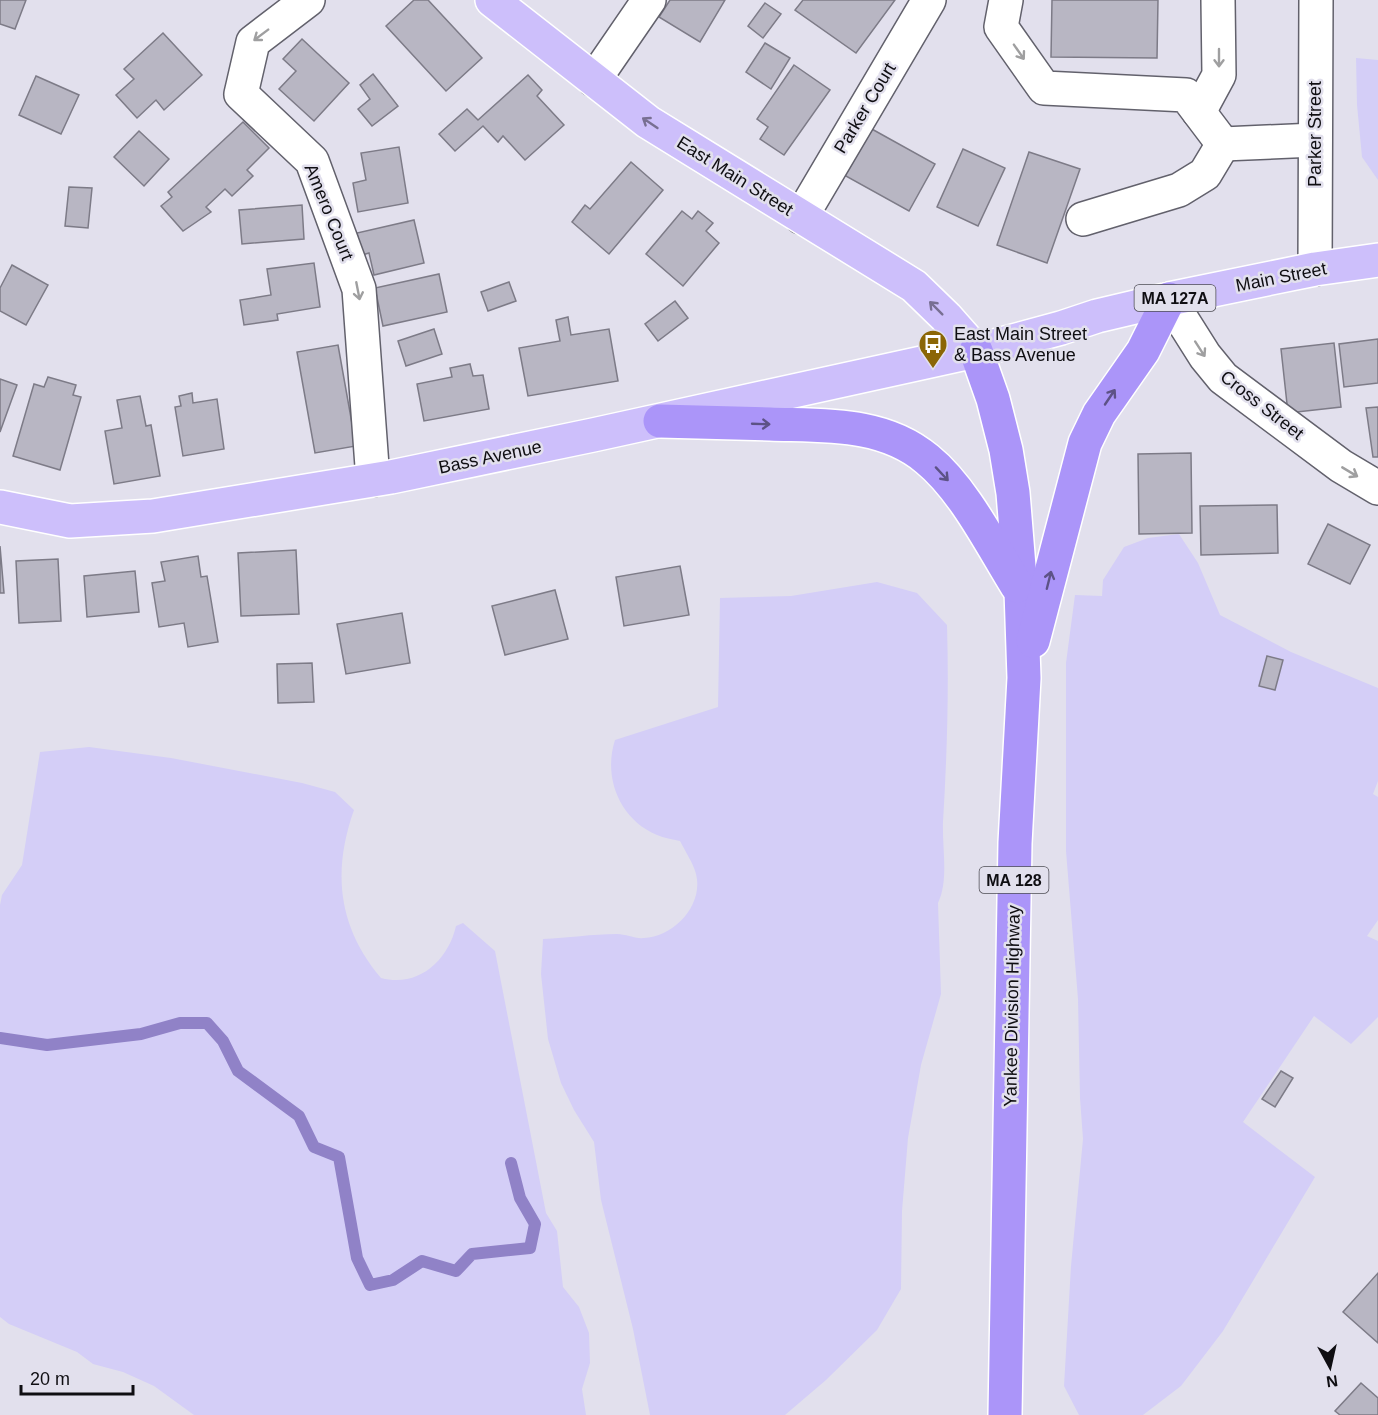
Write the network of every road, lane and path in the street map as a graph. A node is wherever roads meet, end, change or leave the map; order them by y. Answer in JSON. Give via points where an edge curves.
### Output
{"nodes":[{"id":1,"x":308,"y":0,"type":"edge"},
{"id":2,"x":492,"y":0,"type":"edge"},
{"id":3,"x":649,"y":0,"type":"edge"},
{"id":4,"x":929,"y":0,"type":"edge"},
{"id":5,"x":1006,"y":0,"type":"edge"},
{"id":6,"x":1218,"y":0,"type":"edge"},
{"id":7,"x":1316,"y":0,"type":"edge"},
{"id":8,"x":594,"y":80,"type":"junction"},
{"id":9,"x":1199,"y":112,"type":"junction"},
{"id":10,"x":1315,"y":140,"type":"junction"},
{"id":11,"x":1223,"y":144,"type":"junction"},
{"id":12,"x":801,"y":217,"type":"junction"},
{"id":13,"x":1083,"y":219,"type":"dead end"},
{"id":14,"x":1378,"y":260,"type":"edge"},
{"id":15,"x":1315,"y":269,"type":"junction"},
{"id":16,"x":1169,"y":299,"type":"junction"},
{"id":17,"x":975,"y":351,"type":"junction"},
{"id":18,"x":660,"y":421,"type":"junction"},
{"id":19,"x":374,"y":480,"type":"junction"},
{"id":20,"x":1378,"y":488,"type":"edge"},
{"id":21,"x":0,"y":507,"type":"edge"},
{"id":22,"x":1021,"y":591,"type":"junction"},
{"id":23,"x":1024,"y":678,"type":"junction"},
{"id":24,"x":1005,"y":1415,"type":"edge"}],
"edges":[{"from":1,"to":19,"type":"street","name":"Amero Court","one_way":true,"via":[[253,42],[241,93],[312,161],[359,289]]},
{"from":2,"to":8,"type":"main road","name":"East Main Street"},
{"from":3,"to":8,"type":"street"},
{"from":4,"to":12,"type":"street","name":"Parker Court"},
{"from":5,"to":9,"type":"street","one_way":true,"via":[[1001,27],[1044,88],[1186,95]]},
{"from":6,"to":9,"type":"street","one_way":true,"via":[[1219,75]]},
{"from":7,"to":10,"type":"street","name":"Parker Street"},
{"from":12,"to":8,"type":"main road","name":"East Main Street","one_way":true,"via":[[648,122]]},
{"from":9,"to":11,"type":"street"},
{"from":10,"to":11,"type":"street"},
{"from":10,"to":15,"type":"street","name":"Parker Street"},
{"from":11,"to":13,"type":"street","via":[[1205,174],[1179,190]]},
{"from":17,"to":12,"type":"main road","name":"East Main Street","one_way":true,"via":[[914,286]]},
{"from":14,"to":15,"type":"main road","name":"Main Street","number":"MA 127A"},
{"from":15,"to":16,"type":"main road","name":"Main Street","number":"MA 127A"},
{"from":16,"to":17,"type":"main road","name":"Main Street","number":"MA 127A"},
{"from":16,"to":20,"type":"street","name":"Cross Street","one_way":true,"via":[[1204,356],[1223,378],[1341,466]]},
{"from":23,"to":16,"type":"highway","one_way":true,"via":[[1085,443],[1099,414],[1143,351]]},
{"from":17,"to":18,"type":"main road","name":"Bass Avenue","number":"MA 127A"},
{"from":17,"to":22,"type":"highway","name":"Yankee Division Highway","number":"MA 128","via":[[1006,450]]},
{"from":18,"to":19,"type":"main road","name":"Bass Avenue","number":"MA 127A"},
{"from":18,"to":22,"type":"highway","one_way":true,"via":[[839,426],[877,433],[907,446],[927,459],[961,497]]},
{"from":19,"to":21,"type":"main road","name":"Bass Avenue","number":"MA 127A","via":[[153,516],[70,522]]},
{"from":22,"to":23,"type":"highway","name":"Yankee Division Highway","number":"MA 128"},
{"from":23,"to":24,"type":"highway","name":"Yankee Division Highway","number":"MA 128","via":[[1015,843]]}]}
